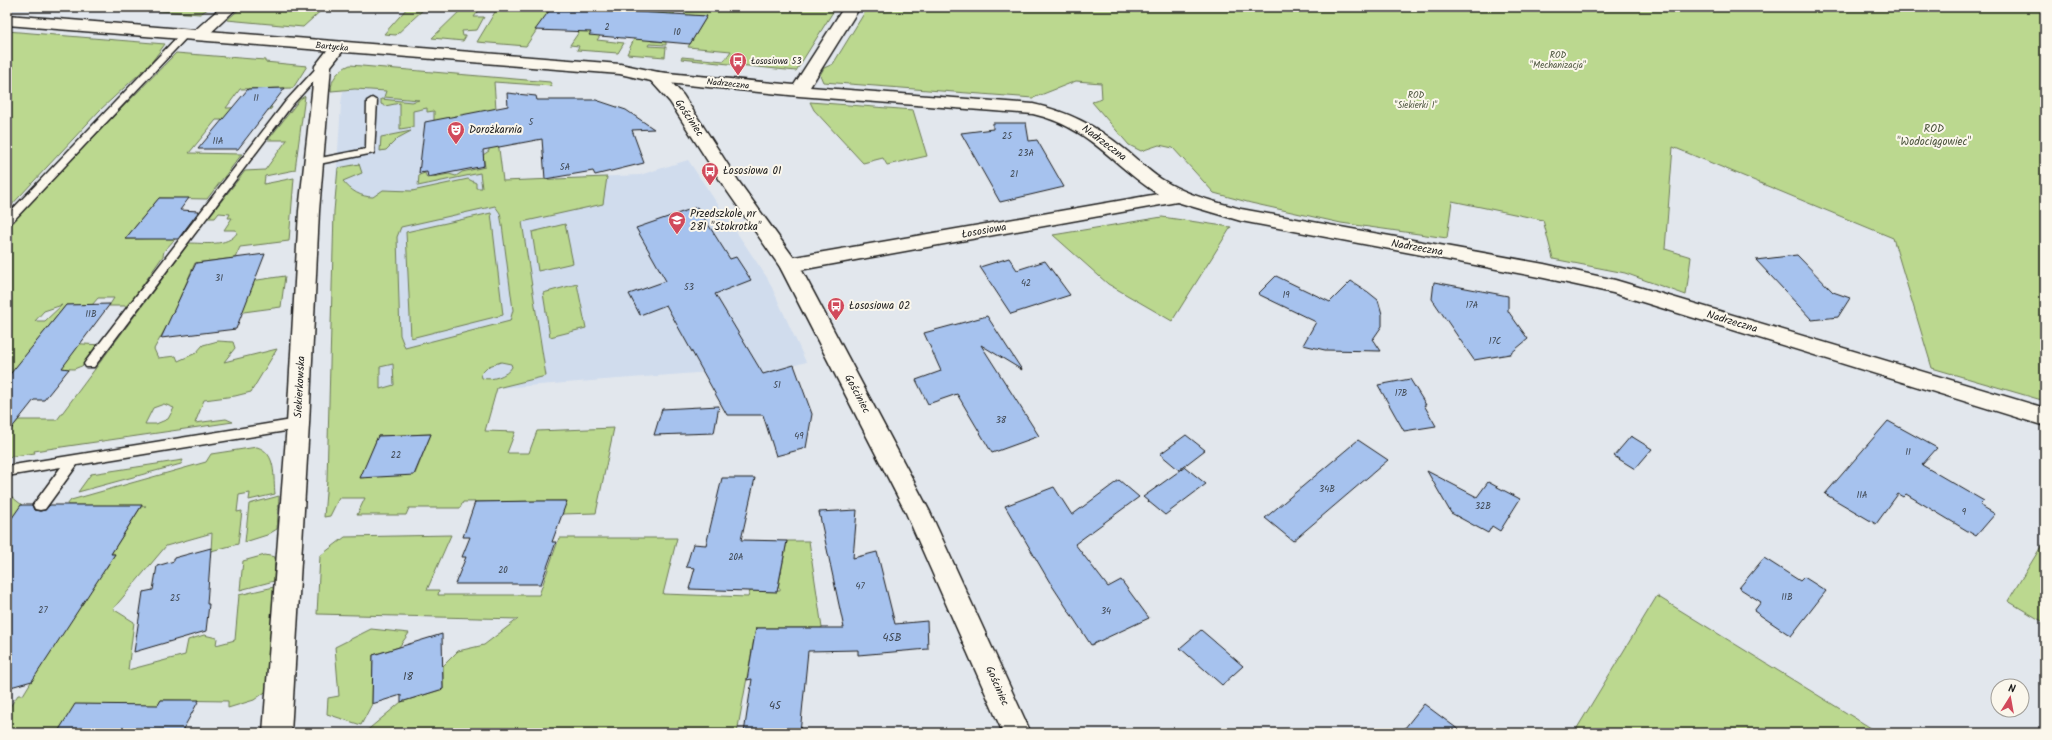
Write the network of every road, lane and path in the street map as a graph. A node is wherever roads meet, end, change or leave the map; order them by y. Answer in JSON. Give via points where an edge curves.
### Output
{"nodes":[{"id":1,"x":230,"y":7,"type":"edge"},
{"id":2,"x":852,"y":7,"type":"edge"},
{"id":3,"x":7,"y":20,"type":"edge"},
{"id":4,"x":192,"y":35,"type":"junction"},
{"id":5,"x":338,"y":47,"type":"junction"},
{"id":6,"x":323,"y":66,"type":"junction"},
{"id":7,"x":657,"y":77,"type":"junction"},
{"id":8,"x":799,"y":91,"type":"junction"},
{"id":9,"x":372,"y":101,"type":"dead end"},
{"id":10,"x":314,"y":162,"type":"junction"},
{"id":11,"x":1178,"y":196,"type":"junction"},
{"id":12,"x":7,"y":221,"type":"edge"},
{"id":13,"x":789,"y":265,"type":"junction"},
{"id":14,"x":90,"y":364,"type":"dead end"},
{"id":15,"x":2045,"y":417,"type":"edge"},
{"id":16,"x":298,"y":424,"type":"junction"},
{"id":17,"x":73,"y":461,"type":"junction"},
{"id":18,"x":7,"y":471,"type":"edge"},
{"id":19,"x":40,"y":505,"type":"dead end"},
{"id":20,"x":277,"y":733,"type":"edge"},
{"id":21,"x":1017,"y":733,"type":"edge"}],
"edges":[{"from":1,"to":4,"type":"street"},
{"from":2,"to":8,"type":"street"},
{"from":3,"to":4,"type":"street","name":"Bartycka"},
{"from":4,"to":5,"type":"street","name":"Bartycka"},
{"from":4,"to":12,"type":"lane"},
{"from":5,"to":6,"type":"street"},
{"from":5,"to":7,"type":"street","name":"Bartycka","via":[[620,69]]},
{"from":6,"to":10,"type":"street","name":"Siekierkowska"},
{"from":6,"to":14,"type":"lane","via":[[289,103]]},
{"from":7,"to":8,"type":"street","name":"Nadrzeczna"},
{"from":7,"to":13,"type":"street","name":"Gościniec","via":[[683,108],[732,185]]},
{"from":8,"to":11,"type":"street","name":"Nadrzeczna","via":[[1033,109],[1051,113],[1092,131],[1155,184]]},
{"from":9,"to":10,"type":"lane","via":[[371,151]]},
{"from":10,"to":16,"type":"street","name":"Siekierkowska"},
{"from":11,"to":13,"type":"street","name":"Łososiowa"},
{"from":11,"to":15,"type":"street","name":"Nadrzeczna","via":[[1241,215],[1544,271],[1615,287]]},
{"from":13,"to":21,"type":"street","name":"Gościniec","via":[[918,512]]},
{"from":16,"to":17,"type":"lane"},
{"from":16,"to":20,"type":"street","name":"Siekierkowska"},
{"from":17,"to":18,"type":"lane"},
{"from":17,"to":19,"type":"lane"}]}
